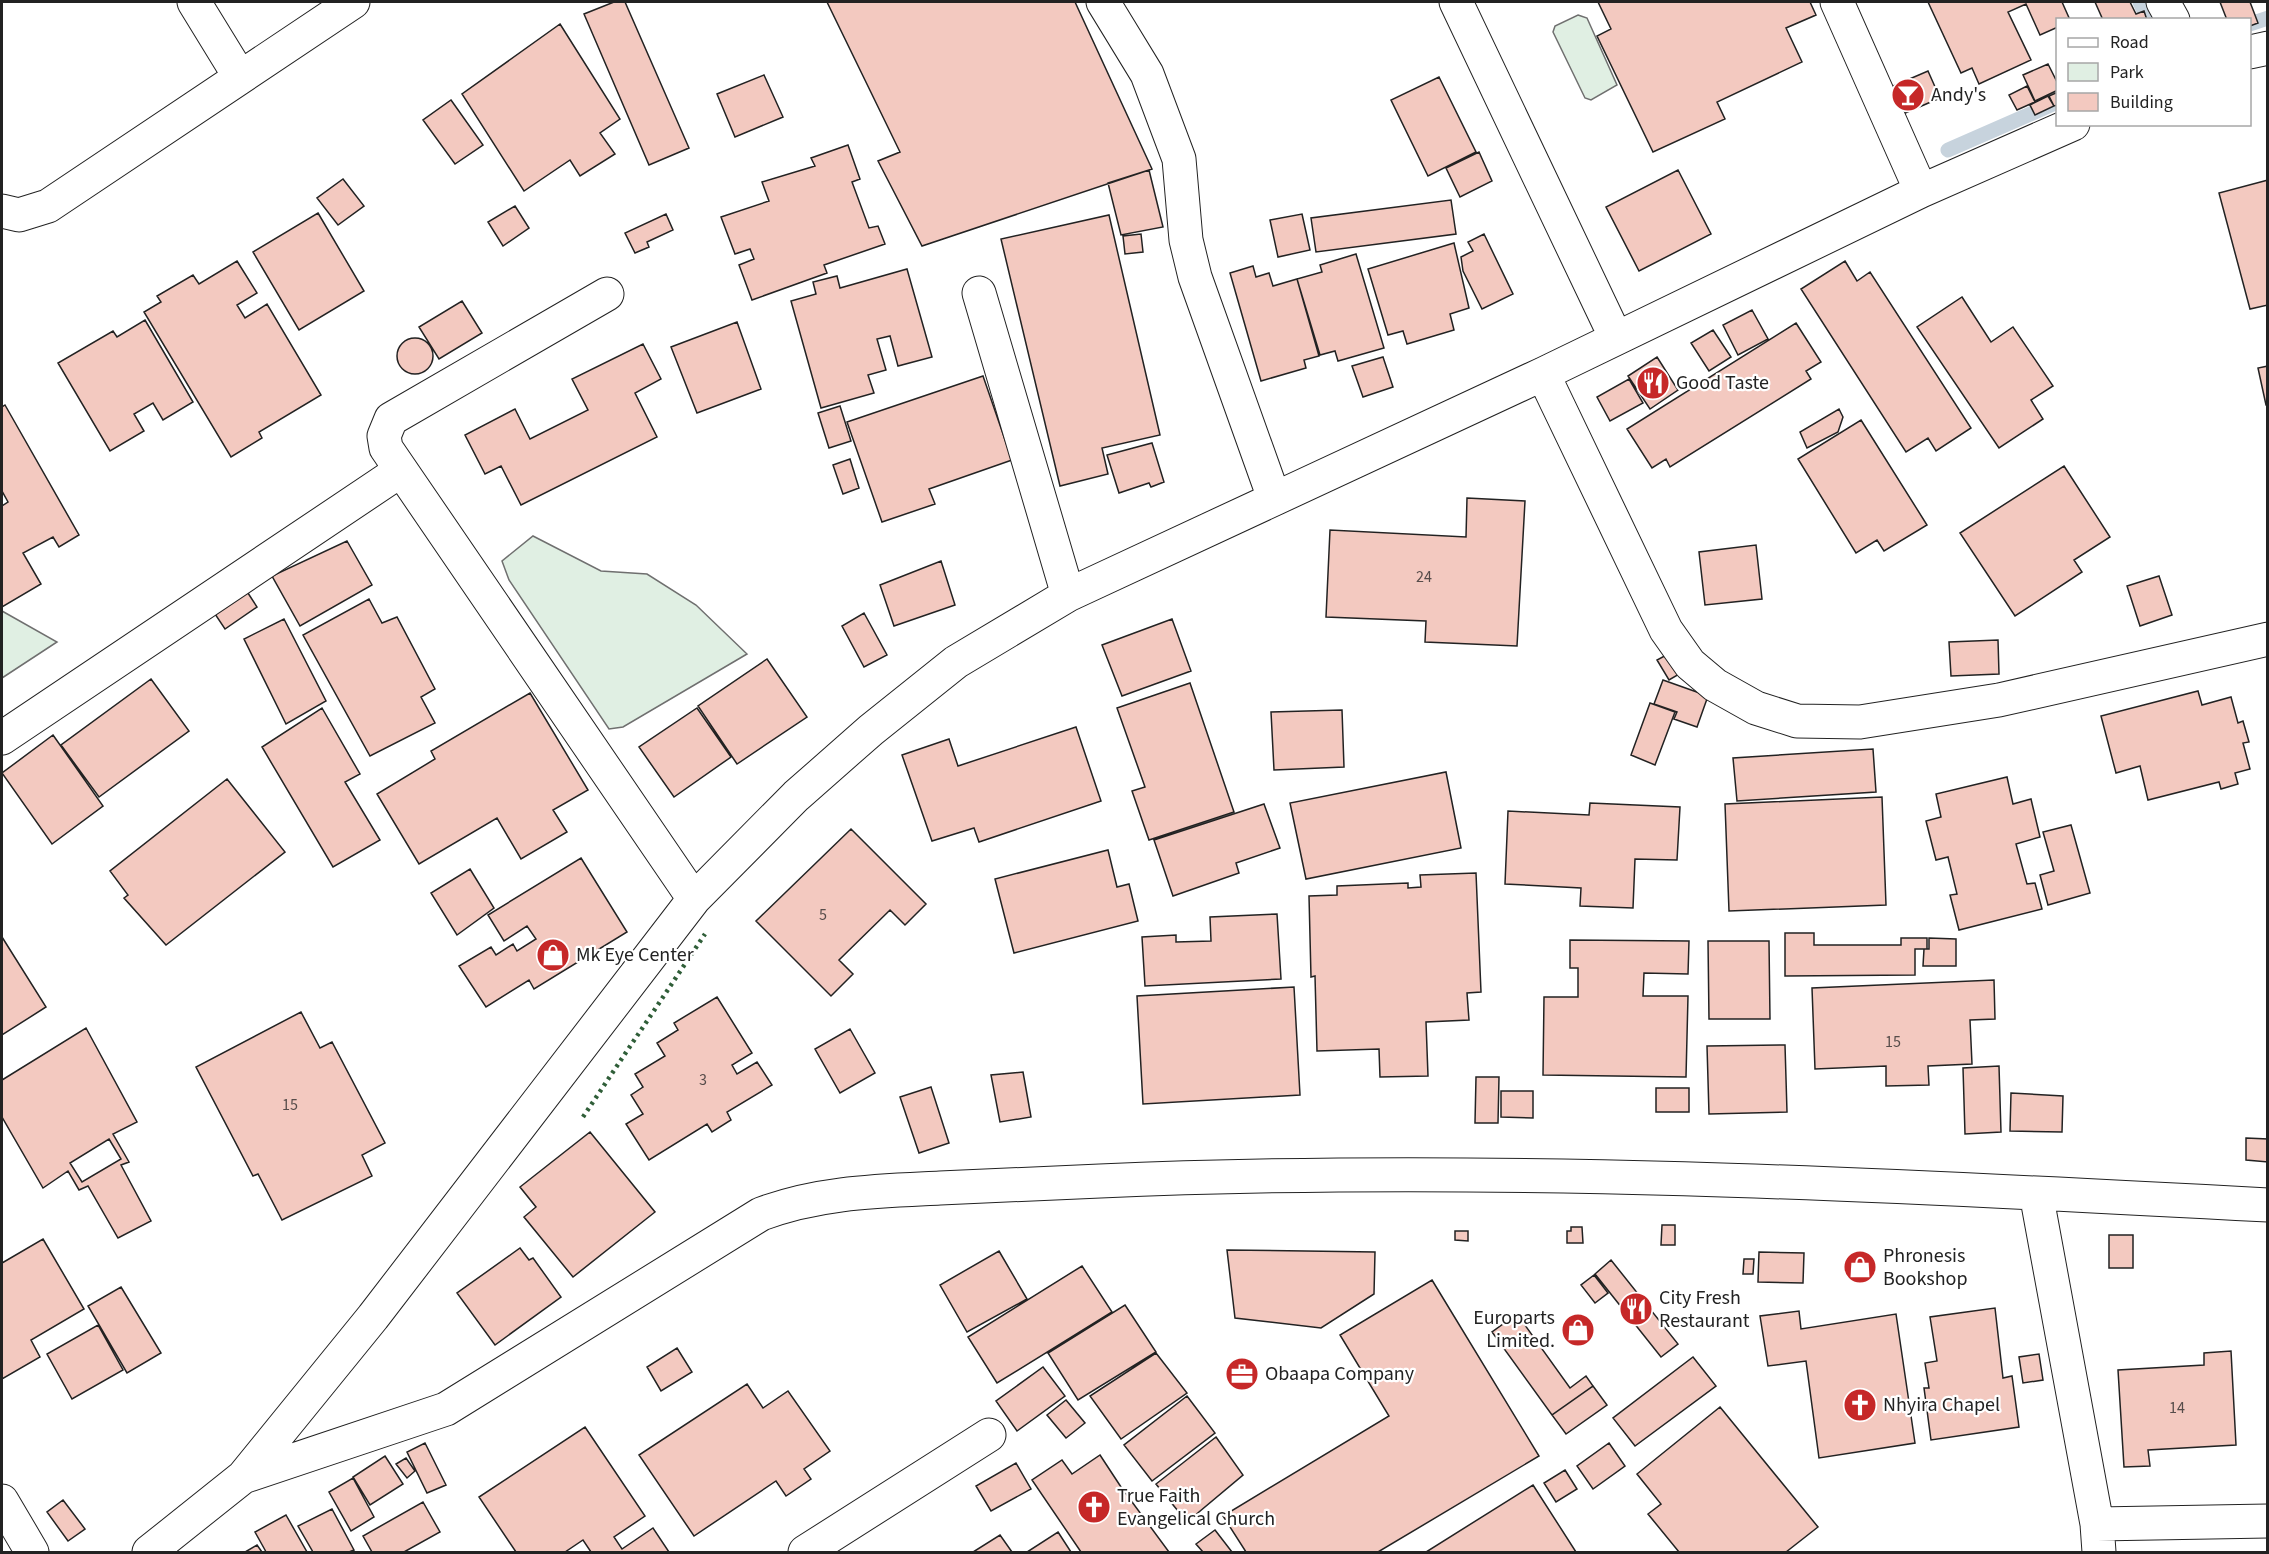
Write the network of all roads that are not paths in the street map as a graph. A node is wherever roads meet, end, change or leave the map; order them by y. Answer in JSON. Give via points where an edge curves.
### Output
{"nodes":[{"id":1,"x":194,"y":2,"type":"edge"},
{"id":2,"x":353,"y":2,"type":"edge"},
{"id":3,"x":1103,"y":2,"type":"edge"},
{"id":4,"x":1456,"y":2,"type":"edge"},
{"id":5,"x":1837,"y":2,"type":"edge"},
{"id":6,"x":2163,"y":2,"type":"edge"},
{"id":7,"x":2172,"y":18,"type":"edge"},
{"id":8,"x":2268,"y":48,"type":"edge"},
{"id":9,"x":2251,"y":52,"type":"edge"},
{"id":10,"x":240,"y":77,"type":"junction"},
{"id":11,"x":2068,"y":126,"type":"edge"},
{"id":12,"x":1921,"y":191,"type":"junction"},
{"id":13,"x":2,"y":212,"type":"edge"},
{"id":14,"x":979,"y":293,"type":"dead end"},
{"id":15,"x":607,"y":294,"type":"dead end"},
{"id":16,"x":1616,"y":338,"type":"junction"},
{"id":17,"x":1543,"y":374,"type":"junction"},
{"id":18,"x":400,"y":471,"type":"junction"},
{"id":19,"x":1274,"y":498,"type":"junction"},
{"id":20,"x":1068,"y":596,"type":"junction"},
{"id":21,"x":2268,"y":639,"type":"edge"},
{"id":22,"x":2,"y":738,"type":"edge"},
{"id":23,"x":694,"y":899,"type":"junction"},
{"id":24,"x":2036,"y":1193,"type":"junction"},
{"id":25,"x":2268,"y":1205,"type":"edge"},
{"id":26,"x":989,"y":1435,"type":"dead end"},
{"id":27,"x":243,"y":1477,"type":"junction"},
{"id":28,"x":2,"y":1501,"type":"edge"},
{"id":29,"x":2268,"y":1521,"type":"edge"},
{"id":30,"x":2098,"y":1538,"type":"edge"},
{"id":31,"x":32,"y":1552,"type":"edge"},
{"id":32,"x":149,"y":1552,"type":"edge"},
{"id":33,"x":805,"y":1552,"type":"edge"}],
"edges":[{"from":1,"to":10,"type":"street"},
{"from":2,"to":10,"type":"street"},
{"from":3,"to":19,"type":"street","via":[[1147,74],[1179,159],[1186,240],[1195,277]]},
{"from":4,"to":16,"type":"street"},
{"from":5,"to":12,"type":"street"},
{"from":6,"to":7,"type":"street"},
{"from":8,"to":9,"type":"street"},
{"from":10,"to":13,"type":"street","via":[[48,206],[20,214]]},
{"from":11,"to":12,"type":"street"},
{"from":12,"to":16,"type":"street"},
{"from":14,"to":20,"type":"street"},
{"from":15,"to":18,"type":"street","via":[[391,419],[384,436],[386,448]]},
{"from":16,"to":17,"type":"street"},
{"from":17,"to":19,"type":"street"},
{"from":17,"to":21,"type":"street","via":[[1666,630],[1689,664],[1715,685],[1756,708],[1797,721],[1860,722],[2000,700]]},
{"from":18,"to":22,"type":"street"},
{"from":18,"to":23,"type":"street"},
{"from":19,"to":20,"type":"street"},
{"from":20,"to":23,"type":"street","via":[[957,662],[871,730],[796,796]]},
{"from":23,"to":27,"type":"street","via":[[373,1317]]},
{"from":24,"to":25,"type":"street"},
{"from":24,"to":27,"type":"street","via":[[1480,1174],[1196,1177],[855,1192],[793,1202],[761,1214],[446,1409]]},
{"from":24,"to":30,"type":"street"},
{"from":26,"to":33,"type":"street"},
{"from":27,"to":32,"type":"street"},
{"from":28,"to":31,"type":"street"},
{"from":29,"to":30,"type":"street"}]}
